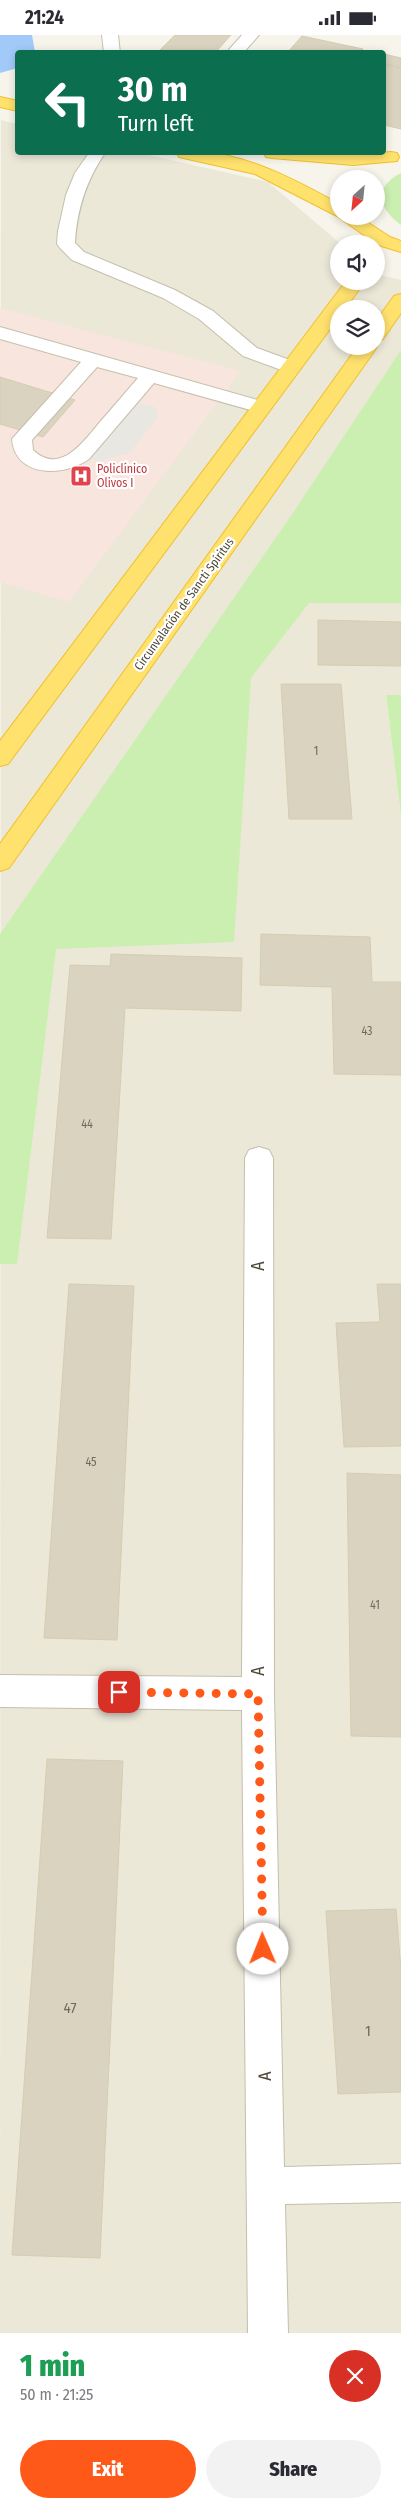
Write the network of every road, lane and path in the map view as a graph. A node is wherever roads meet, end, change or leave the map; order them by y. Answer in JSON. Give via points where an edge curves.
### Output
{"nodes":[{"id":1,"x":110,"y":35,"type":"edge"},
{"id":2,"x":251,"y":35,"type":"edge"},
{"id":3,"x":112,"y":50,"type":"edge"},
{"id":4,"x":237,"y":50,"type":"edge"},
{"id":5,"x":0,"y":102,"type":"edge"},
{"id":6,"x":15,"y":105,"type":"edge"},
{"id":7,"x":96,"y":155,"type":"edge"},
{"id":8,"x":194,"y":155,"type":"edge"},
{"id":9,"x":292,"y":155,"type":"edge"},
{"id":10,"x":396,"y":156,"type":"edge"},
{"id":11,"x":366,"y":170,"type":"edge"},
{"id":12,"x":330,"y":206,"type":"edge"},
{"id":13,"x":361,"y":229,"type":"edge"},
{"id":14,"x":401,"y":247,"type":"edge"},
{"id":15,"x":349,"y":290,"type":"edge"},
{"id":16,"x":401,"y":300,"type":"edge"},
{"id":17,"x":385,"y":322,"type":"edge"},
{"id":18,"x":0,"y":333,"type":"edge"},
{"id":19,"x":362,"y":355,"type":"edge"},
{"id":20,"x":93,"y":360,"type":"junction"},
{"id":21,"x":290,"y":367,"type":"junction"},
{"id":22,"x":150,"y":376,"type":"junction"},
{"id":23,"x":262,"y":407,"type":"junction"},
{"id":24,"x":0,"y":758,"type":"edge"},
{"id":25,"x":0,"y":862,"type":"edge"},
{"id":26,"x":258,"y":1158,"type":"dead end"},
{"id":27,"x":0,"y":1691,"type":"edge"},
{"id":28,"x":258,"y":1694,"type":"junction"},
{"id":29,"x":401,"y":2183,"type":"edge"},
{"id":30,"x":267,"y":2185,"type":"junction"},
{"id":31,"x":268,"y":2333,"type":"edge"}],
"edges":[{"from":1,"to":3,"type":"street"},
{"from":2,"to":4,"type":"street"},
{"from":5,"to":6,"type":"highway"},
{"from":7,"to":21,"type":"street","via":[[78,184],[67,221],[66,243],[78,256],[169,294],[206,315],[250,352]]},
{"from":8,"to":12,"type":"highway","via":[[260,170]]},
{"from":9,"to":10,"type":"highway","via":[[353,161]]},
{"from":10,"to":11,"type":"highway"},
{"from":13,"to":14,"type":"highway"},
{"from":15,"to":21,"type":"highway"},
{"from":16,"to":17,"type":"highway"},
{"from":18,"to":20,"type":"street"},
{"from":19,"to":25,"type":"highway","name":"Circunvalación de Sancti Spíritus"},
{"from":20,"to":22,"type":"street"},
{"from":20,"to":22,"type":"street","via":[[22,439],[23,453],[28,458],[54,465],[82,456]]},
{"from":21,"to":23,"type":"highway"},
{"from":22,"to":23,"type":"street"},
{"from":23,"to":24,"type":"highway"},
{"from":26,"to":28,"type":"street","name":"A"},
{"from":27,"to":28,"type":"street"},
{"from":28,"to":30,"type":"street","name":"A"},
{"from":29,"to":30,"type":"street"},
{"from":30,"to":31,"type":"street","name":"A"}]}
